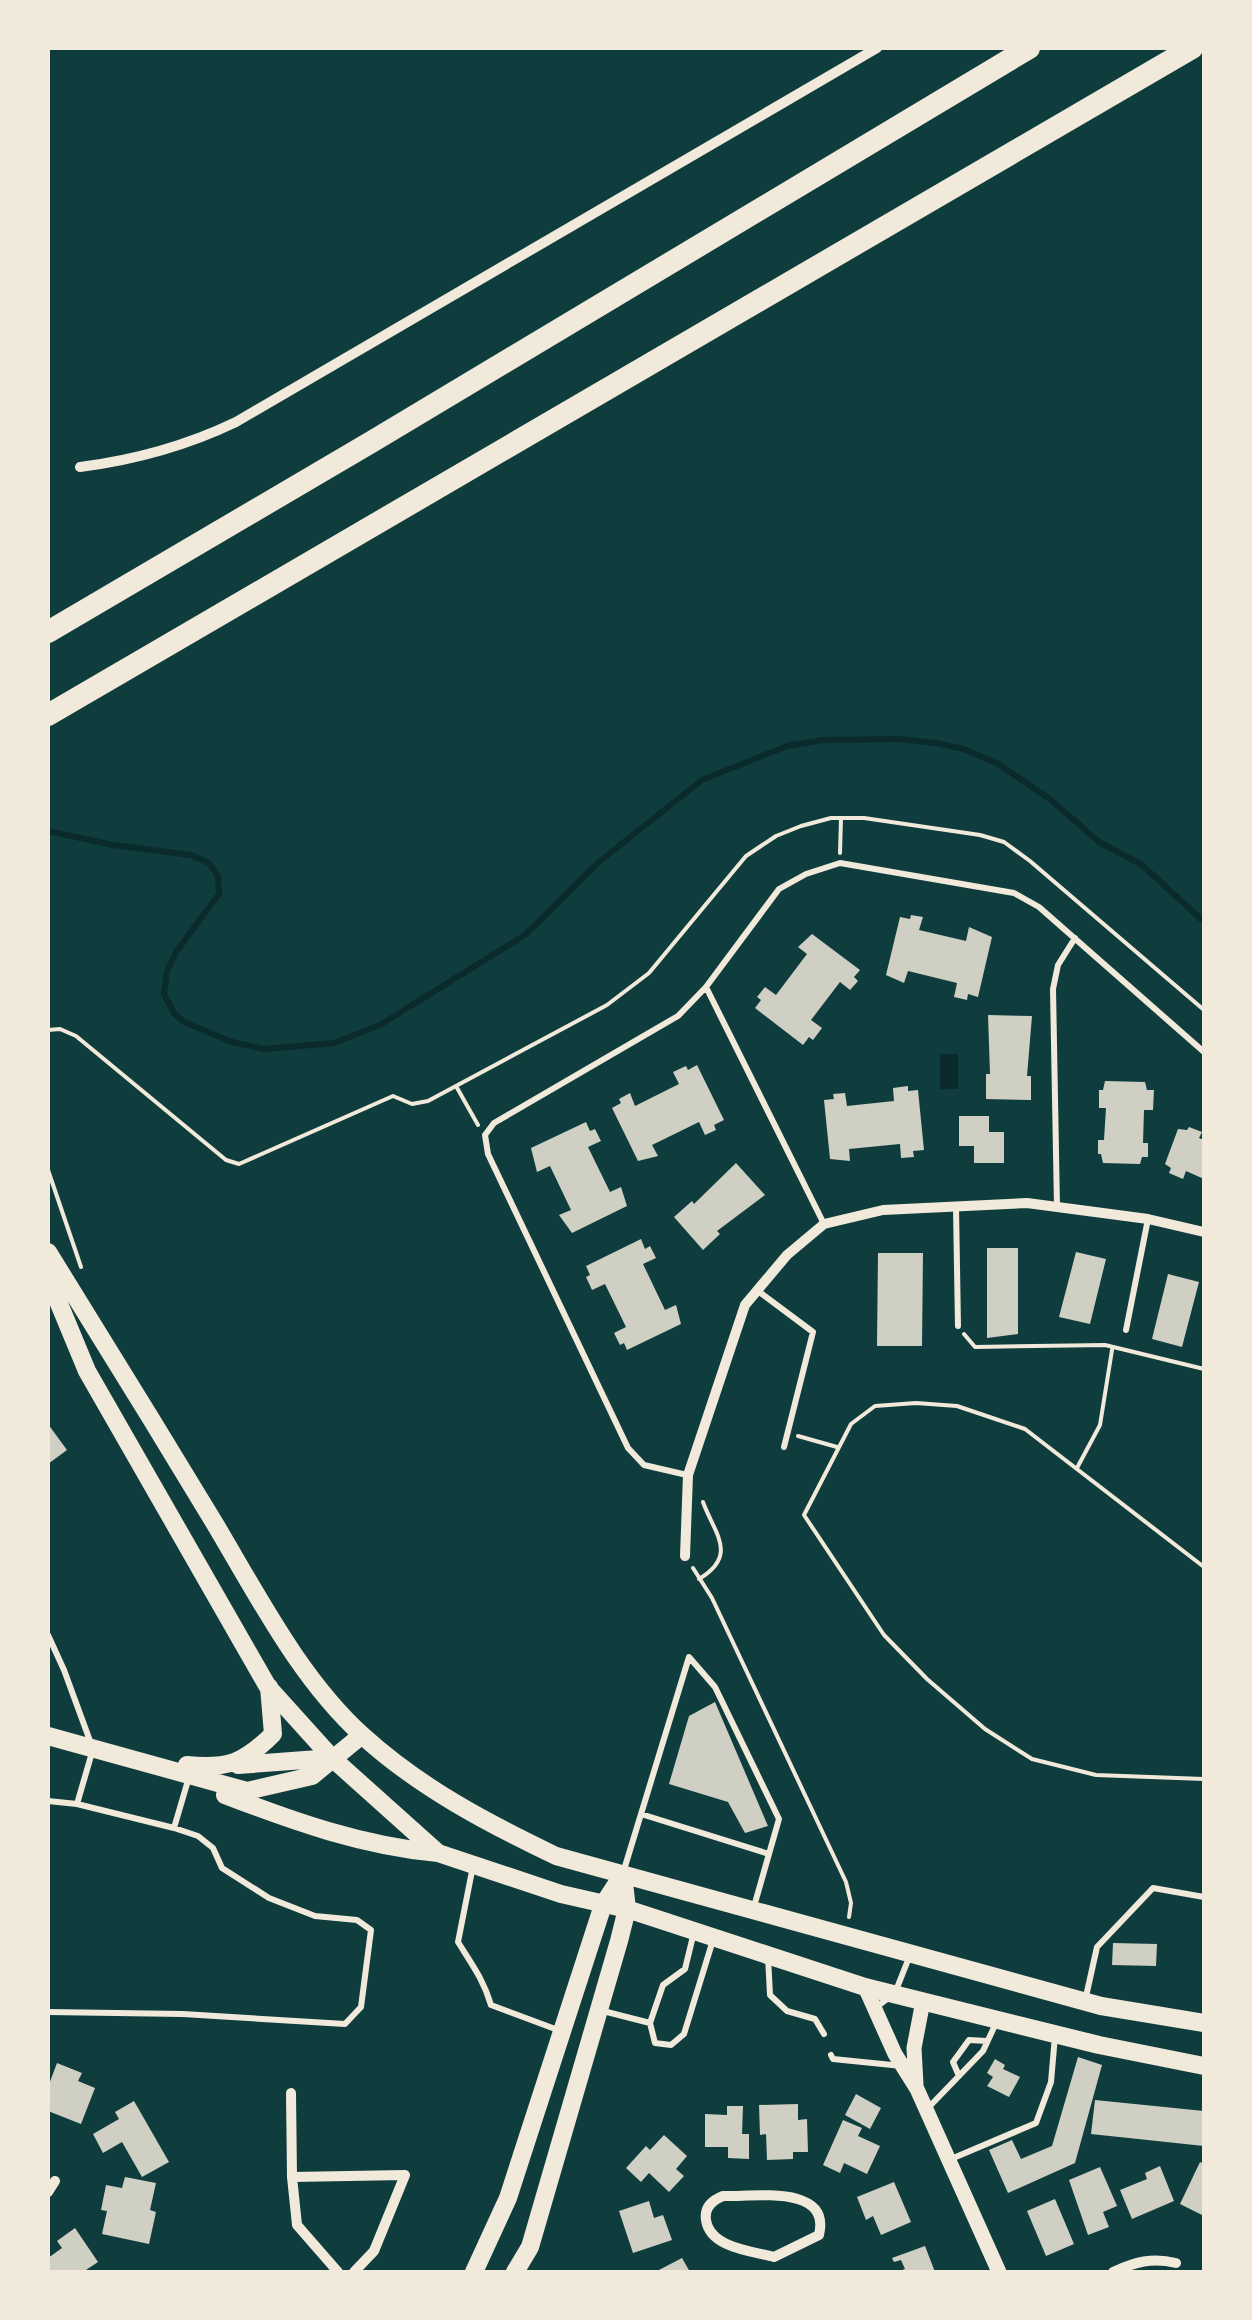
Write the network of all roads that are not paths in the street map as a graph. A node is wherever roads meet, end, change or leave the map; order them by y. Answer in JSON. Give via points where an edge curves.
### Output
{"nodes":[{"id":1,"x":876,"y":48,"type":"edge"},
{"id":2,"x":1029,"y":48,"type":"edge"},
{"id":3,"x":1192,"y":48,"type":"edge"},
{"id":4,"x":80,"y":467,"type":"dead end"},
{"id":5,"x":48,"y":632,"type":"edge"},
{"id":6,"x":48,"y":715,"type":"edge"},
{"id":7,"x":1075,"y":938,"type":"junction"},
{"id":8,"x":706,"y":987,"type":"junction"},
{"id":9,"x":1204,"y":1052,"type":"edge"},
{"id":10,"x":956,"y":1207,"type":"junction"},
{"id":11,"x":1057,"y":1208,"type":"junction"},
{"id":12,"x":1148,"y":1219,"type":"junction"},
{"id":13,"x":824,"y":1224,"type":"junction"},
{"id":14,"x":1204,"y":1232,"type":"edge"},
{"id":15,"x":48,"y":1252,"type":"edge"},
{"id":16,"x":48,"y":1277,"type":"edge"},
{"id":17,"x":756,"y":1291,"type":"junction"},
{"id":18,"x":958,"y":1326,"type":"road end"},
{"id":19,"x":1126,"y":1330,"type":"dead end"},
{"id":20,"x":784,"y":1447,"type":"dead end"},
{"id":21,"x":688,"y":1475,"type":"junction"},
{"id":22,"x":684,"y":1556,"type":"road end"},
{"id":23,"x":48,"y":1635,"type":"edge"},
{"id":24,"x":268,"y":1687,"type":"junction"},
{"id":25,"x":362,"y":1735,"type":"junction"},
{"id":26,"x":48,"y":1736,"type":"edge"},
{"id":27,"x":93,"y":1749,"type":"junction"},
{"id":28,"x":131,"y":1758,"type":"junction"},
{"id":29,"x":332,"y":1758,"type":"junction"},
{"id":30,"x":228,"y":1766,"type":"junction"},
{"id":31,"x":188,"y":1778,"type":"junction"},
{"id":32,"x":48,"y":1801,"type":"edge"},
{"id":33,"x":77,"y":1804,"type":"junction"},
{"id":34,"x":641,"y":1814,"type":"junction"},
{"id":35,"x":174,"y":1828,"type":"junction"},
{"id":36,"x":438,"y":1853,"type":"junction"},
{"id":37,"x":769,"y":1854,"type":"junction"},
{"id":38,"x":473,"y":1865,"type":"junction"},
{"id":39,"x":623,"y":1874,"type":"junction"},
{"id":40,"x":1204,"y":1898,"type":"edge"},
{"id":41,"x":603,"y":1905,"type":"junction"},
{"id":42,"x":627,"y":1909,"type":"junction"},
{"id":43,"x":753,"y":1910,"type":"junction"},
{"id":44,"x":694,"y":1931,"type":"junction"},
{"id":45,"x":714,"y":1938,"type":"junction"},
{"id":46,"x":911,"y":1954,"type":"junction"},
{"id":47,"x":768,"y":1956,"type":"junction"},
{"id":48,"x":865,"y":1987,"type":"junction"},
{"id":49,"x":896,"y":1992,"type":"junction"},
{"id":50,"x":1085,"y":2001,"type":"junction"},
{"id":51,"x":875,"y":2008,"type":"junction"},
{"id":52,"x":599,"y":2010,"type":"junction"},
{"id":53,"x":920,"y":2010,"type":"junction"},
{"id":54,"x":48,"y":2012,"type":"edge"},
{"id":55,"x":997,"y":2020,"type":"junction"},
{"id":56,"x":650,"y":2023,"type":"junction"},
{"id":57,"x":1204,"y":2023,"type":"edge"},
{"id":58,"x":561,"y":2031,"type":"junction"},
{"id":59,"x":824,"y":2034,"type":"dead end"},
{"id":60,"x":1056,"y":2034,"type":"junction"},
{"id":61,"x":987,"y":2041,"type":"junction"},
{"id":62,"x":831,"y":2055,"type":"dead end"},
{"id":63,"x":902,"y":2066,"type":"junction"},
{"id":64,"x":1204,"y":2066,"type":"edge"},
{"id":65,"x":960,"y":2076,"type":"junction"},
{"id":66,"x":916,"y":2089,"type":"junction"},
{"id":67,"x":291,"y":2092,"type":"dead end"},
{"id":68,"x":926,"y":2110,"type":"junction"},
{"id":69,"x":948,"y":2160,"type":"junction"},
{"id":70,"x":292,"y":2176,"type":"junction"},
{"id":71,"x":55,"y":2182,"type":"dead end"},
{"id":72,"x":48,"y":2192,"type":"edge"},
{"id":73,"x":774,"y":2257,"type":"junction"},
{"id":74,"x":1176,"y":2262,"type":"dead end"},
{"id":75,"x":338,"y":2272,"type":"edge"},
{"id":76,"x":354,"y":2272,"type":"edge"},
{"id":77,"x":474,"y":2272,"type":"edge"},
{"id":78,"x":515,"y":2272,"type":"edge"},
{"id":79,"x":778,"y":2272,"type":"edge"},
{"id":80,"x":998,"y":2272,"type":"edge"},
{"id":81,"x":1113,"y":2272,"type":"edge"}],
"edges":[{"from":1,"to":4,"type":"street","via":[[236,422],[157,452]]},
{"from":2,"to":5,"type":"highway"},
{"from":3,"to":6,"type":"highway"},
{"from":7,"to":8,"type":"lane","via":[[1014,893],[840,863],[779,890]]},
{"from":7,"to":9,"type":"lane"},
{"from":7,"to":11,"type":"lane","via":[[1058,965],[1054,990]]},
{"from":8,"to":13,"type":"lane"},
{"from":8,"to":21,"type":"lane","via":[[678,1016],[494,1123],[485,1135],[488,1154],[628,1448],[644,1464]]},
{"from":10,"to":11,"type":"street"},
{"from":10,"to":13,"type":"street","via":[[883,1210]]},
{"from":10,"to":18,"type":"lane"},
{"from":11,"to":12,"type":"street"},
{"from":12,"to":14,"type":"street"},
{"from":12,"to":19,"type":"lane"},
{"from":13,"to":17,"type":"street"},
{"from":15,"to":25,"type":"main road","via":[[276,1624]]},
{"from":16,"to":24,"type":"main road","via":[[87,1372]]},
{"from":17,"to":20,"type":"lane","via":[[814,1332]]},
{"from":17,"to":21,"type":"street","via":[[745,1305]]},
{"from":21,"to":22,"type":"street"},
{"from":23,"to":27,"type":"lane"},
{"from":24,"to":29,"type":"main road"},
{"from":24,"to":30,"type":"main road","via":[[273,1734]]},
{"from":25,"to":29,"type":"main road"},
{"from":25,"to":39,"type":"main road","via":[[487,1824],[556,1856]]},
{"from":26,"to":27,"type":"main road"},
{"from":27,"to":28,"type":"main road"},
{"from":27,"to":33,"type":"lane"},
{"from":28,"to":30,"type":"main road"},
{"from":28,"to":31,"type":"main road"},
{"from":29,"to":30,"type":"main road"},
{"from":29,"to":31,"type":"main road","via":[[312,1776],[247,1790]]},
{"from":29,"to":36,"type":"main road"},
{"from":31,"to":35,"type":"lane"},
{"from":31,"to":36,"type":"main road","via":[[357,1840]]},
{"from":32,"to":33,"type":"lane"},
{"from":33,"to":35,"type":"lane"},
{"from":34,"to":37,"type":"lane"},
{"from":34,"to":37,"type":"lane","via":[[688,1656],[715,1686],[779,1819]]},
{"from":34,"to":39,"type":"lane"},
{"from":35,"to":54,"type":"lane","via":[[198,1836],[214,1848],[222,1868],[270,1898],[315,1916],[357,1920],[371,1930],[361,2008],[344,2024]]},
{"from":36,"to":38,"type":"main road"},
{"from":37,"to":43,"type":"lane"},
{"from":38,"to":41,"type":"main road"},
{"from":38,"to":58,"type":"lane","via":[[458,1942],[488,1989],[488,2001]]},
{"from":39,"to":41,"type":"main road"},
{"from":39,"to":42,"type":"main road"},
{"from":39,"to":43,"type":"main road"},
{"from":40,"to":50,"type":"lane","via":[[1153,1888],[1097,1947]]},
{"from":41,"to":42,"type":"main road"},
{"from":41,"to":58,"type":"main road"},
{"from":42,"to":44,"type":"main road"},
{"from":42,"to":52,"type":"main road"},
{"from":43,"to":46,"type":"main road"},
{"from":44,"to":45,"type":"main road"},
{"from":44,"to":56,"type":"lane","via":[[685,1969],[663,1985]]},
{"from":45,"to":47,"type":"main road"},
{"from":45,"to":56,"type":"lane","via":[[684,2034],[671,2045],[655,2043]]},
{"from":46,"to":49,"type":"lane"},
{"from":46,"to":50,"type":"main road"},
{"from":47,"to":48,"type":"main road"},
{"from":47,"to":59,"type":"lane","via":[[770,1995],[787,2011],[815,2019]]},
{"from":48,"to":49,"type":"main road"},
{"from":48,"to":51,"type":"street"},
{"from":49,"to":51,"type":"lane"},
{"from":49,"to":53,"type":"main road"},
{"from":50,"to":57,"type":"main road"},
{"from":51,"to":63,"type":"street"},
{"from":52,"to":56,"type":"lane"},
{"from":52,"to":78,"type":"main road","via":[[530,2247]]},
{"from":53,"to":55,"type":"main road"},
{"from":53,"to":66,"type":"street"},
{"from":55,"to":60,"type":"main road"},
{"from":55,"to":61,"type":"lane"},
{"from":58,"to":77,"type":"main road","via":[[508,2198]]},
{"from":60,"to":64,"type":"main road"},
{"from":60,"to":69,"type":"lane","via":[[1052,2082],[1036,2123]]},
{"from":61,"to":65,"type":"lane"},
{"from":61,"to":65,"type":"lane","via":[[969,2040],[961,2049],[953,2062]]},
{"from":62,"to":63,"type":"lane"},
{"from":63,"to":66,"type":"street"},
{"from":65,"to":68,"type":"lane"},
{"from":66,"to":68,"type":"street"},
{"from":67,"to":70,"type":"street"},
{"from":68,"to":69,"type":"street"},
{"from":69,"to":80,"type":"street"},
{"from":70,"to":75,"type":"street","via":[[297,2225]]},
{"from":70,"to":76,"type":"street","via":[[405,2174],[374,2252]]},
{"from":71,"to":72,"type":"street"},
{"from":73,"to":73,"type":"street","via":[[819,2235],[822,2223],[813,2205],[793,2198],[712,2200],[705,2212],[712,2235]]},
{"from":73,"to":79,"type":"street"},
{"from":74,"to":81,"type":"street","via":[[1158,2258]]}]}
